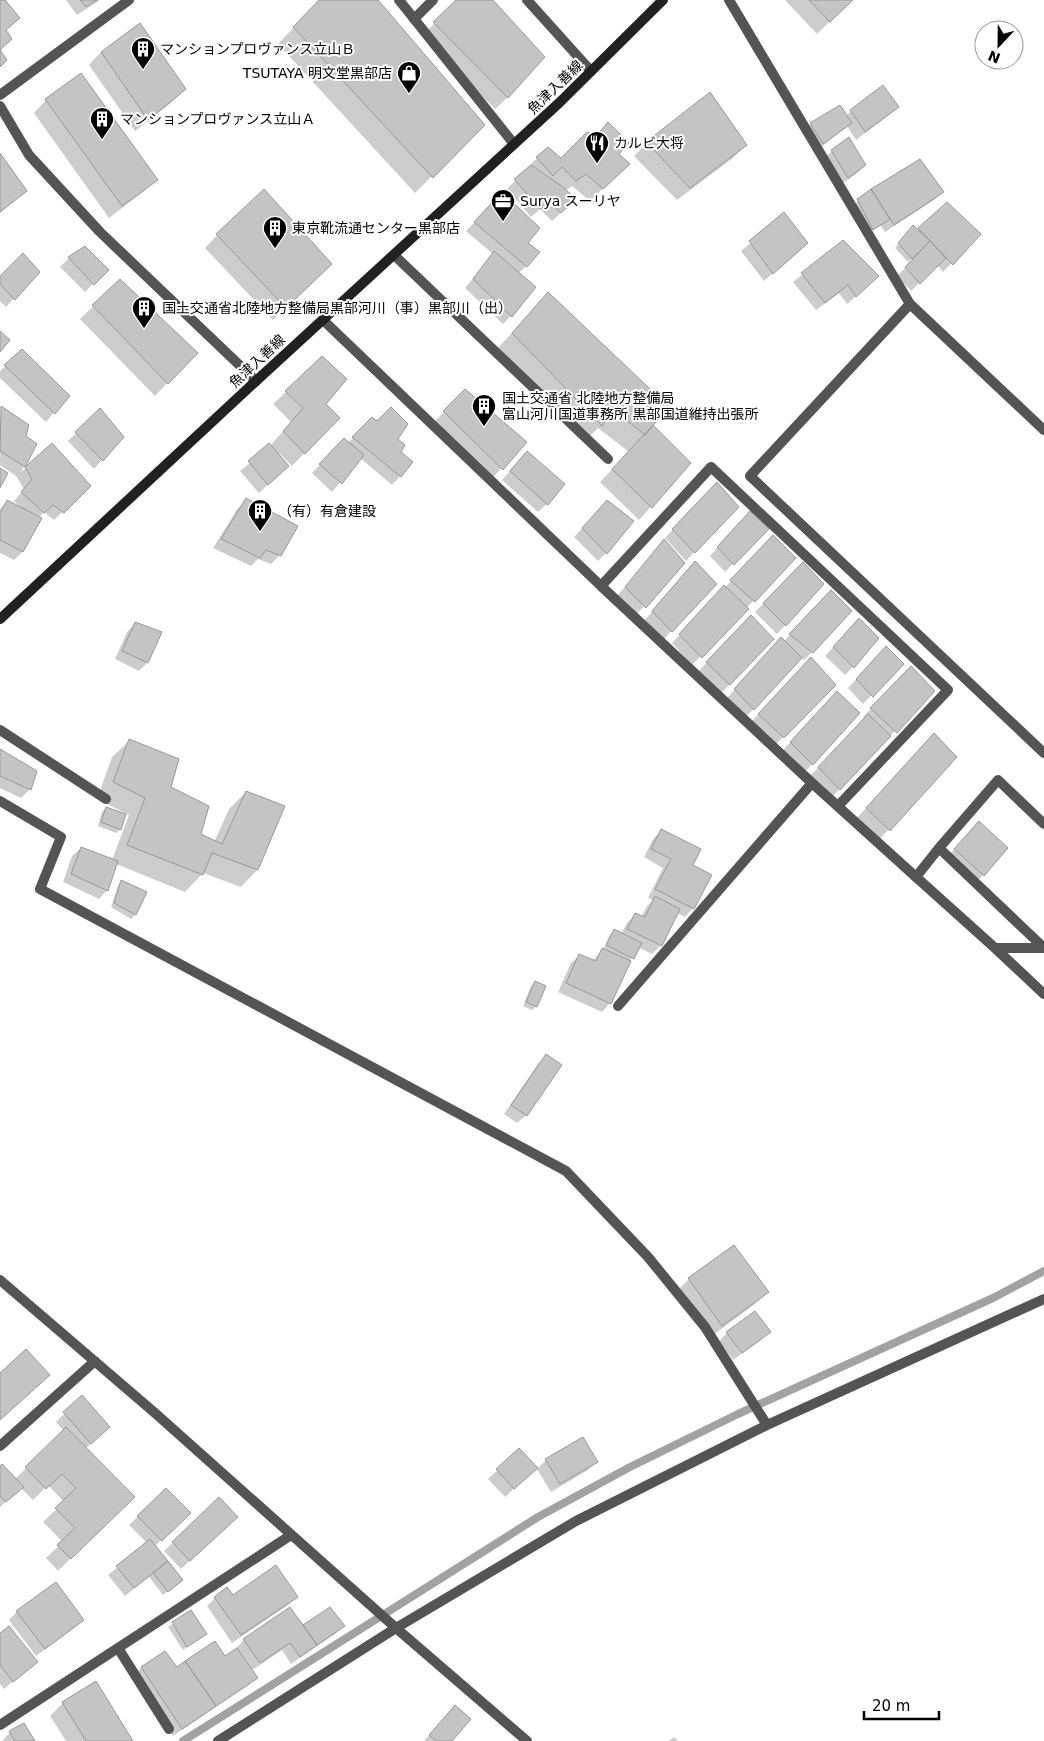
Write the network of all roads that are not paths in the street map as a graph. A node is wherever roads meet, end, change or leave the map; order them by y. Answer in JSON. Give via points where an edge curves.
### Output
{"nodes":[{"id":1,"x":129,"y":0,"type":"edge"},
{"id":2,"x":399,"y":0,"type":"edge"},
{"id":3,"x":433,"y":0,"type":"edge"},
{"id":4,"x":527,"y":0,"type":"edge"},
{"id":5,"x":663,"y":0,"type":"edge"},
{"id":6,"x":729,"y":0,"type":"edge"},
{"id":7,"x":414,"y":19,"type":"junction"},
{"id":8,"x":591,"y":71,"type":"junction"},
{"id":9,"x":0,"y":95,"type":"edge"},
{"id":10,"x":0,"y":106,"type":"edge"},
{"id":11,"x":514,"y":144,"type":"junction"},
{"id":12,"x":394,"y":255,"type":"junction"},
{"id":13,"x":910,"y":304,"type":"junction"},
{"id":14,"x":323,"y":320,"type":"junction"},
{"id":15,"x":256,"y":381,"type":"junction"},
{"id":16,"x":1044,"y":430,"type":"edge"},
{"id":17,"x":608,"y":459,"type":"dead end"},
{"id":18,"x":601,"y":586,"type":"junction"},
{"id":19,"x":0,"y":619,"type":"edge"},
{"id":20,"x":0,"y":730,"type":"edge"},
{"id":21,"x":1044,"y":752,"type":"edge"},
{"id":22,"x":812,"y":783,"type":"junction"},
{"id":23,"x":106,"y":799,"type":"dead end"},
{"id":24,"x":0,"y":801,"type":"edge"},
{"id":25,"x":838,"y":806,"type":"junction"},
{"id":26,"x":1044,"y":824,"type":"edge"},
{"id":27,"x":939,"y":848,"type":"junction"},
{"id":28,"x":916,"y":877,"type":"junction"},
{"id":29,"x":995,"y":948,"type":"junction"},
{"id":30,"x":1044,"y":948,"type":"edge"},
{"id":31,"x":1044,"y":994,"type":"edge"},
{"id":32,"x":618,"y":1006,"type":"dead end"},
{"id":33,"x":0,"y":1280,"type":"edge"},
{"id":34,"x":1044,"y":1299,"type":"edge"},
{"id":35,"x":95,"y":1361,"type":"junction"},
{"id":36,"x":767,"y":1425,"type":"junction"},
{"id":37,"x":0,"y":1446,"type":"edge"},
{"id":38,"x":291,"y":1534,"type":"junction"},
{"id":39,"x":396,"y":1628,"type":"junction"},
{"id":40,"x":118,"y":1648,"type":"junction"},
{"id":41,"x":0,"y":1726,"type":"edge"},
{"id":42,"x":170,"y":1729,"type":"dead end"},
{"id":43,"x":218,"y":1741,"type":"edge"},
{"id":44,"x":528,"y":1741,"type":"edge"}],
"edges":[{"from":1,"to":9,"type":"street"},
{"from":2,"to":7,"type":"street"},
{"from":3,"to":7,"type":"street"},
{"from":4,"to":8,"type":"street"},
{"from":5,"to":8,"type":"main road","name":"魚津入善線"},
{"from":6,"to":13,"type":"street"},
{"from":7,"to":11,"type":"street"},
{"from":8,"to":11,"type":"main road","name":"魚津入善線"},
{"from":10,"to":15,"type":"street","via":[[29,155],[100,232]]},
{"from":11,"to":12,"type":"main road","name":"魚津入善線"},
{"from":12,"to":14,"type":"main road","name":"魚津入善線"},
{"from":12,"to":17,"type":"street"},
{"from":13,"to":16,"type":"street"},
{"from":13,"to":21,"type":"street","via":[[750,476]]},
{"from":14,"to":15,"type":"main road","name":"魚津入善線"},
{"from":14,"to":18,"type":"street"},
{"from":15,"to":19,"type":"main road","name":"魚津入善線"},
{"from":18,"to":22,"type":"street"},
{"from":18,"to":25,"type":"street","via":[[712,467],[948,690]]},
{"from":20,"to":23,"type":"street"},
{"from":22,"to":25,"type":"street"},
{"from":22,"to":32,"type":"street"},
{"from":24,"to":36,"type":"street","via":[[61,837],[40,889],[566,1171],[648,1257],[705,1327]]},
{"from":25,"to":28,"type":"street"},
{"from":26,"to":27,"type":"street","via":[[998,780]]},
{"from":27,"to":28,"type":"street"},
{"from":27,"to":30,"type":"street"},
{"from":28,"to":29,"type":"street"},
{"from":29,"to":30,"type":"street"},
{"from":29,"to":31,"type":"street"},
{"from":33,"to":35,"type":"street"},
{"from":34,"to":36,"type":"street"},
{"from":35,"to":37,"type":"street"},
{"from":35,"to":38,"type":"street"},
{"from":36,"to":39,"type":"street","via":[[576,1520]]},
{"from":38,"to":39,"type":"street"},
{"from":38,"to":40,"type":"street"},
{"from":39,"to":43,"type":"street"},
{"from":39,"to":44,"type":"street"},
{"from":40,"to":41,"type":"street"},
{"from":40,"to":42,"type":"street"}]}
